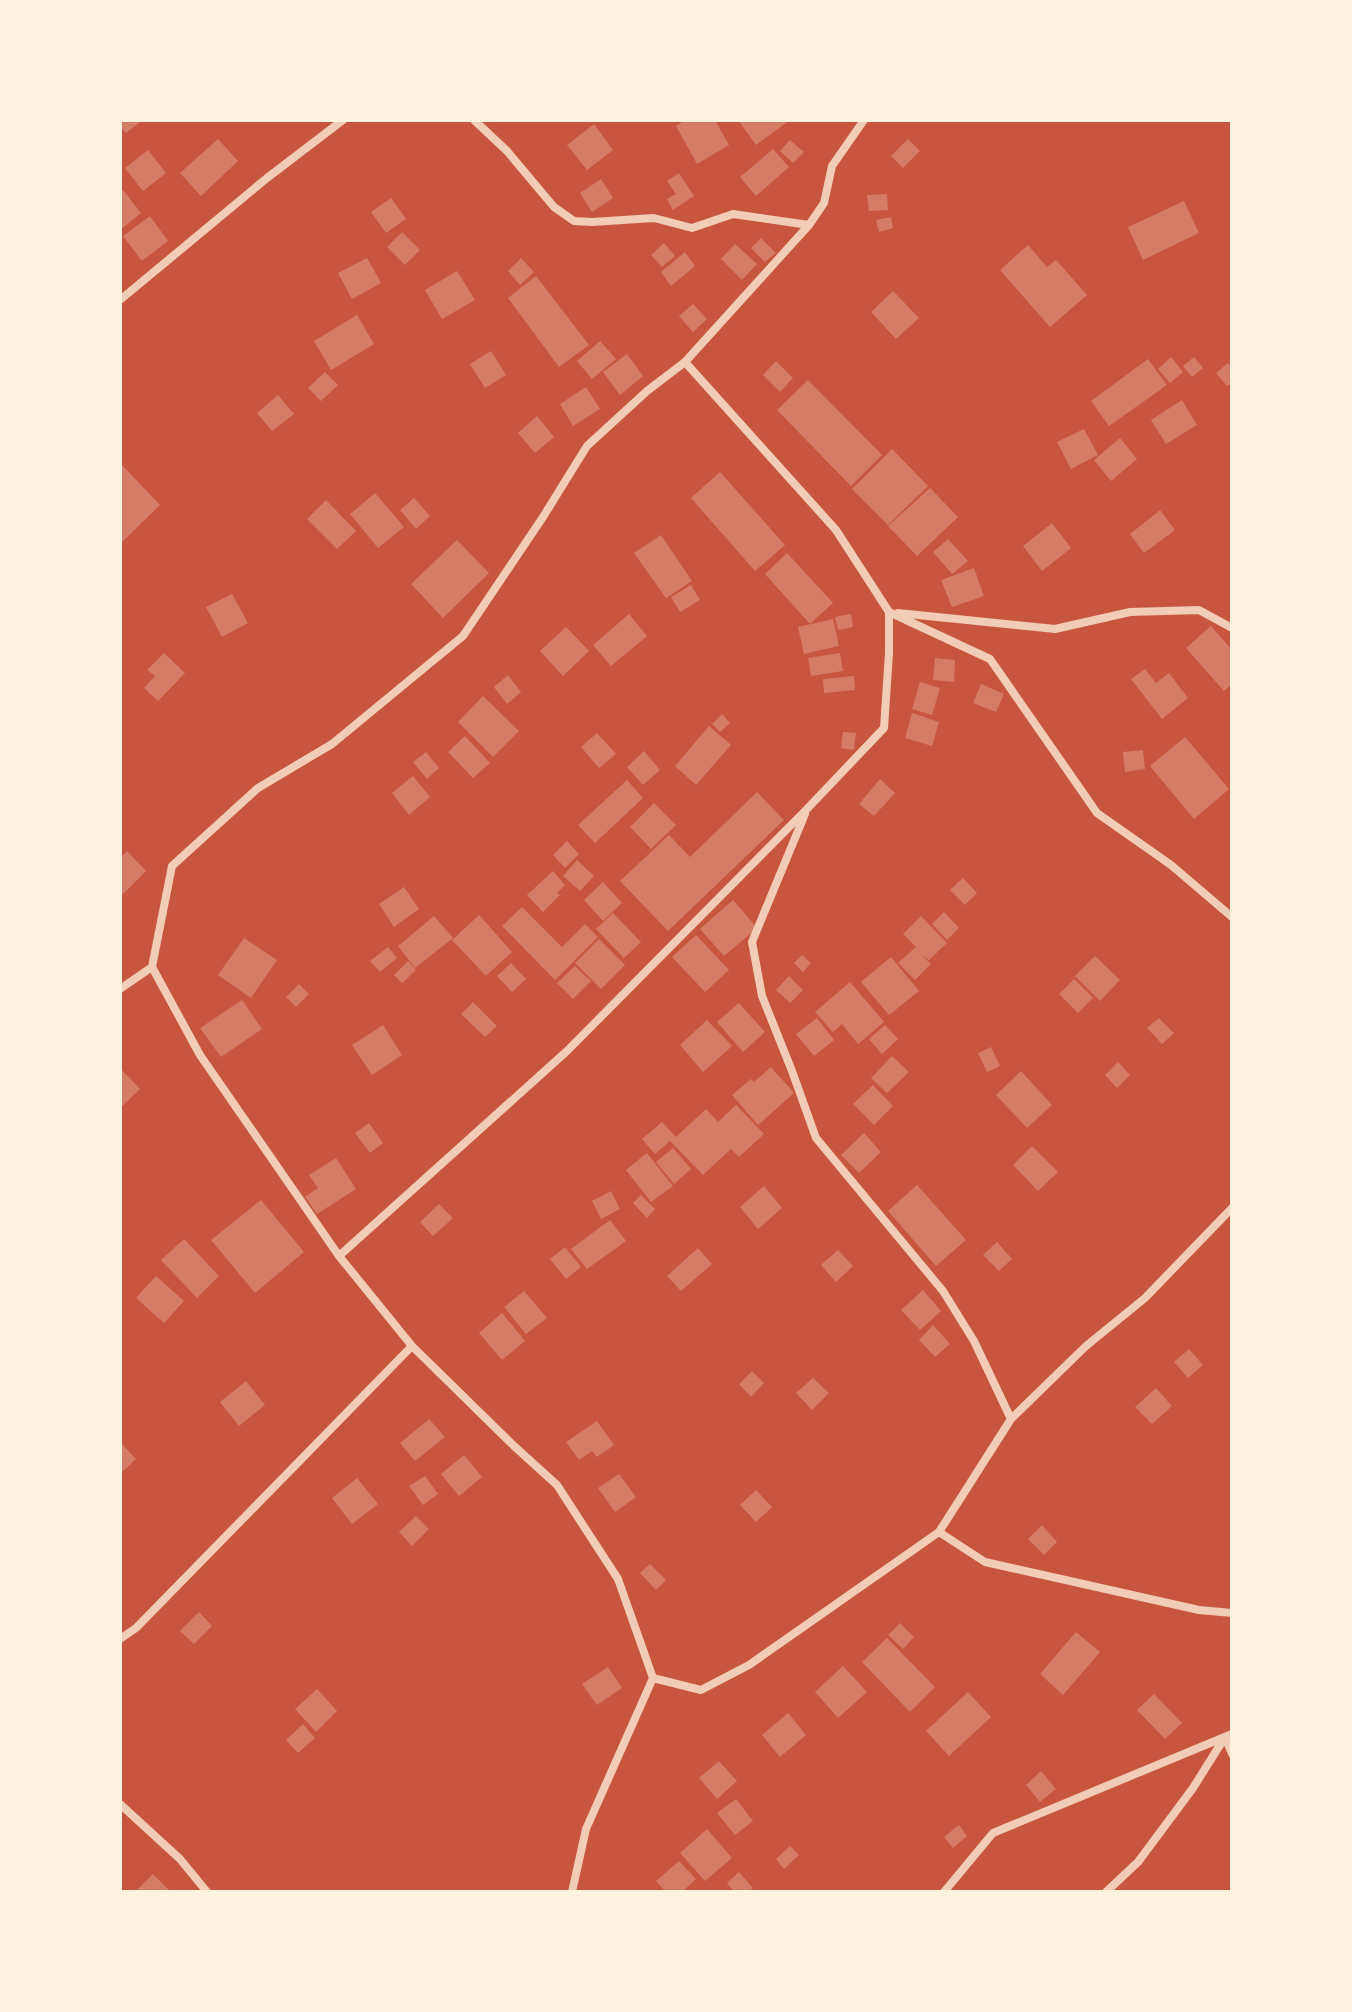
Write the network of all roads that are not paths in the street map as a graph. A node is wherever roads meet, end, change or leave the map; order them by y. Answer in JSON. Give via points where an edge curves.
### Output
{"nodes":[{"id":1,"x":343,"y":120,"type":"edge"},
{"id":2,"x":474,"y":120,"type":"edge"},
{"id":3,"x":864,"y":120,"type":"edge"},
{"id":4,"x":809,"y":225,"type":"junction"},
{"id":5,"x":120,"y":300,"type":"edge"},
{"id":6,"x":685,"y":362,"type":"junction"},
{"id":7,"x":889,"y":612,"type":"junction"},
{"id":8,"x":1232,"y":628,"type":"edge"},
{"id":9,"x":806,"y":810,"type":"junction"},
{"id":10,"x":1232,"y":917,"type":"edge"},
{"id":11,"x":152,"y":967,"type":"junction"},
{"id":12,"x":120,"y":989,"type":"edge"},
{"id":13,"x":1232,"y":1208,"type":"edge"},
{"id":14,"x":339,"y":1256,"type":"junction"},
{"id":15,"x":412,"y":1346,"type":"junction"},
{"id":16,"x":1011,"y":1419,"type":"junction"},
{"id":17,"x":939,"y":1532,"type":"junction"},
{"id":18,"x":1232,"y":1613,"type":"edge"},
{"id":19,"x":120,"y":1639,"type":"edge"},
{"id":20,"x":653,"y":1678,"type":"junction"},
{"id":21,"x":1228,"y":1735,"type":"edge"},
{"id":22,"x":1232,"y":1754,"type":"edge"},
{"id":23,"x":120,"y":1804,"type":"edge"},
{"id":24,"x":207,"y":1892,"type":"edge"},
{"id":25,"x":572,"y":1892,"type":"edge"},
{"id":26,"x":944,"y":1892,"type":"edge"},
{"id":27,"x":1106,"y":1892,"type":"edge"}],
"edges":[{"from":1,"to":5,"type":"street"},
{"from":2,"to":4,"type":"street","via":[[554,207],[574,221],[654,218],[692,228],[733,214]]},
{"from":3,"to":4,"type":"street","via":[[832,166],[824,203]]},
{"from":4,"to":6,"type":"street"},
{"from":6,"to":7,"type":"street","via":[[836,530]]},
{"from":6,"to":11,"type":"street","via":[[587,446],[463,636],[332,744],[258,788],[172,866]]},
{"from":7,"to":8,"type":"street","via":[[1055,629],[1130,612],[1199,610]]},
{"from":7,"to":9,"type":"street","via":[[884,728]]},
{"from":7,"to":10,"type":"street","via":[[990,659],[1097,813]]},
{"from":9,"to":14,"type":"street","via":[[567,1051]]},
{"from":9,"to":16,"type":"street","via":[[752,942],[762,996],[816,1138],[943,1291]]},
{"from":11,"to":12,"type":"street"},
{"from":11,"to":14,"type":"street","via":[[200,1055]]},
{"from":13,"to":16,"type":"street","via":[[1145,1298]]},
{"from":14,"to":15,"type":"street"},
{"from":15,"to":19,"type":"street"},
{"from":15,"to":20,"type":"street","via":[[557,1485],[618,1579]]},
{"from":16,"to":17,"type":"street"},
{"from":17,"to":18,"type":"street","via":[[985,1562]]},
{"from":17,"to":20,"type":"street","via":[[749,1665],[701,1690]]},
{"from":20,"to":25,"type":"street","via":[[586,1829]]},
{"from":21,"to":22,"type":"street"},
{"from":21,"to":26,"type":"street","via":[[993,1833]]},
{"from":21,"to":27,"type":"street","via":[[1138,1862]]},
{"from":23,"to":24,"type":"street","via":[[180,1859]]}]}
